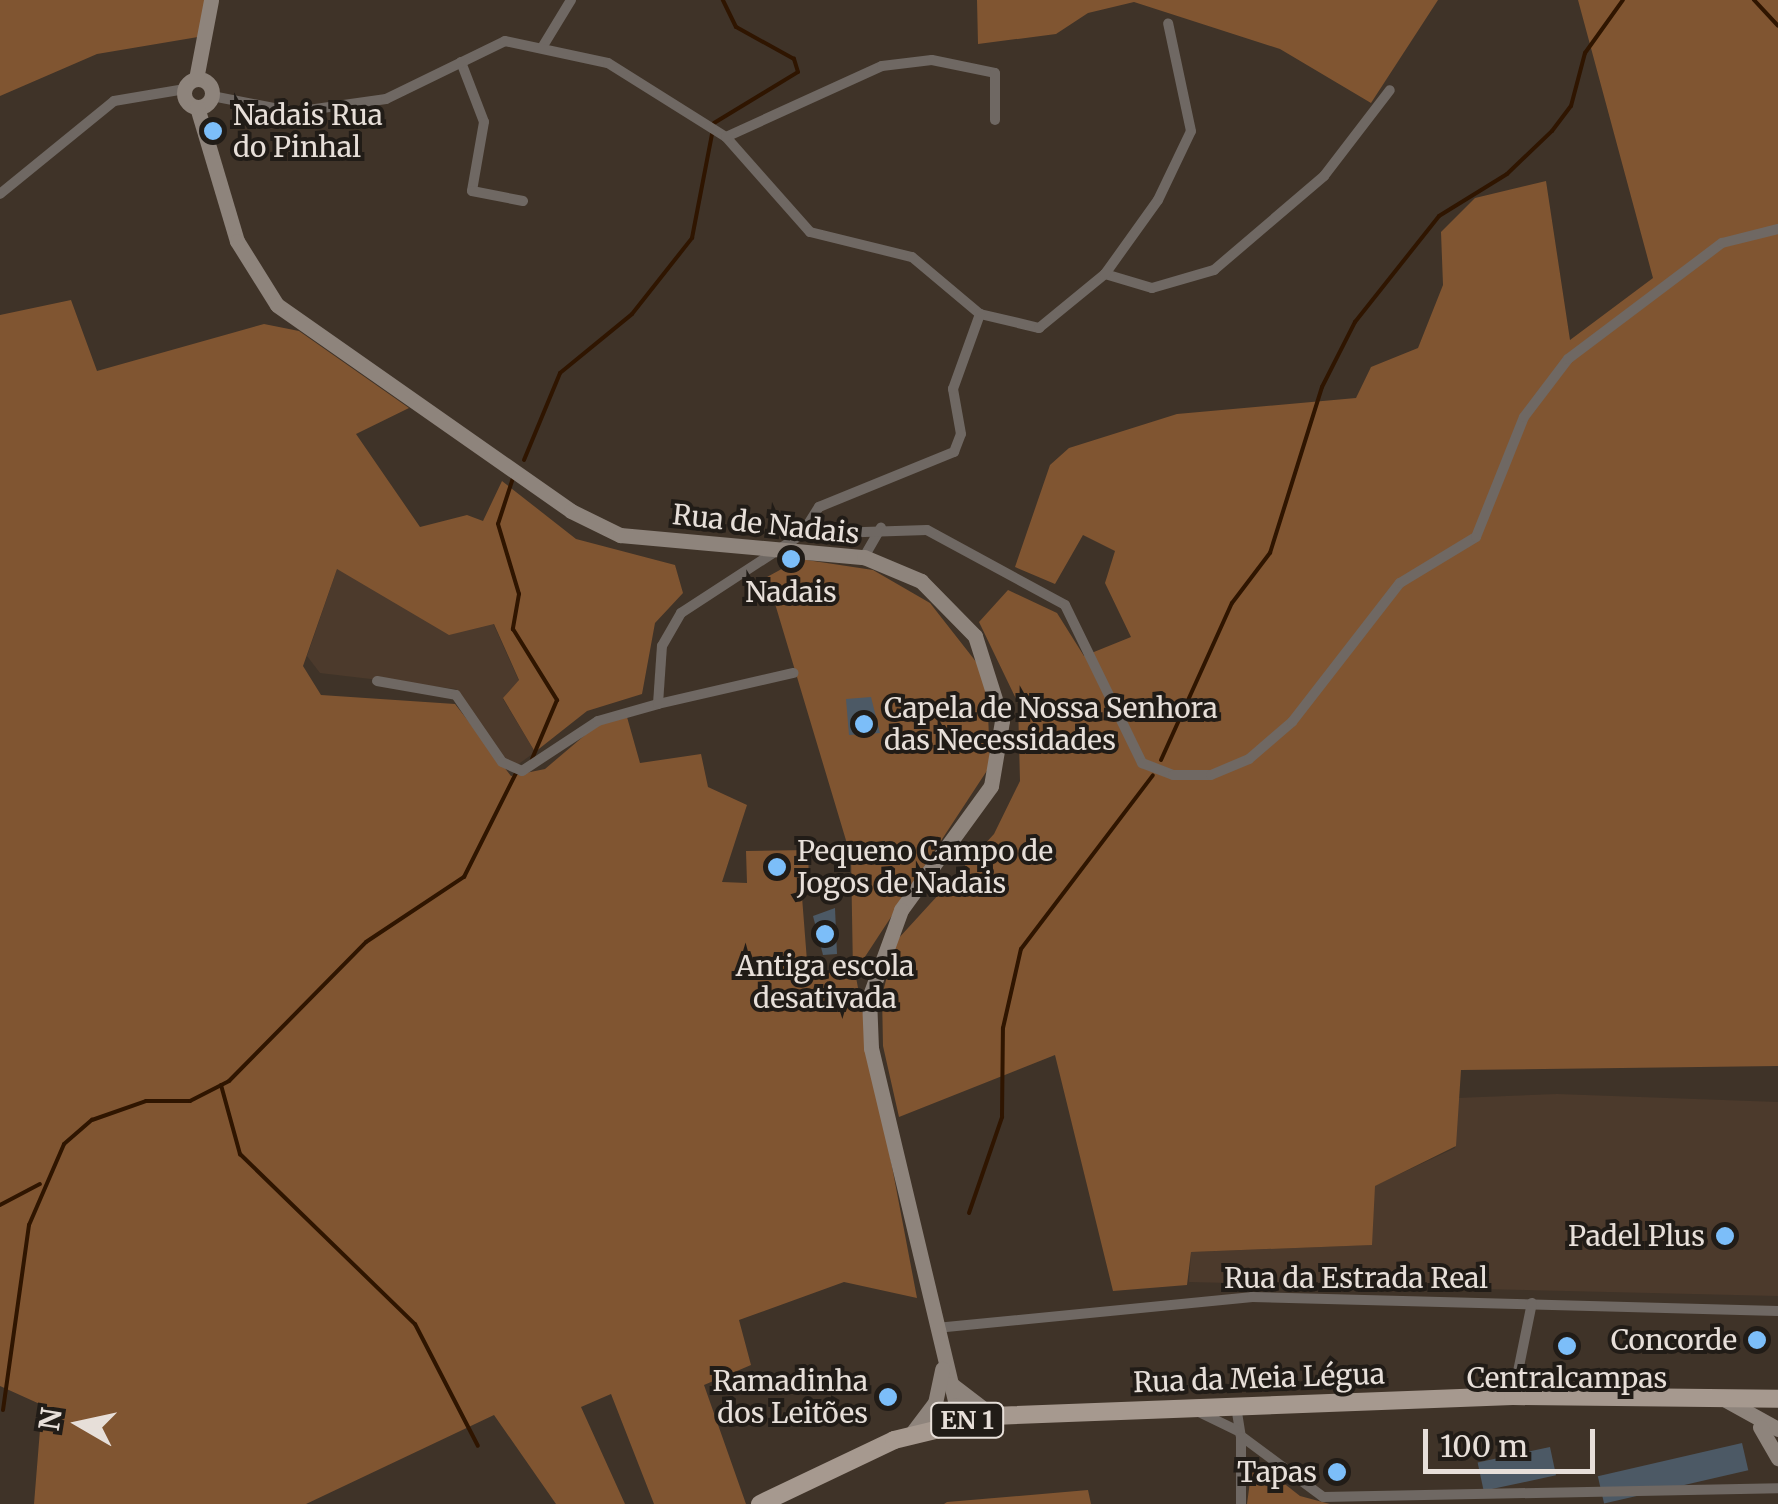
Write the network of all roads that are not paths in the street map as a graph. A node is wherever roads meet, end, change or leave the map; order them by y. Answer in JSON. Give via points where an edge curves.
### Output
{"nodes":[{"id":1,"x":211,"y":0,"type":"edge"},
{"id":2,"x":571,"y":0,"type":"edge"},
{"id":3,"x":1168,"y":23,"type":"dead end"},
{"id":4,"x":544,"y":46,"type":"junction"},
{"id":5,"x":462,"y":62,"type":"junction"},
{"id":6,"x":190,"y":84,"type":"junction"},
{"id":7,"x":1390,"y":90,"type":"dead end"},
{"id":8,"x":212,"y":96,"type":"junction"},
{"id":9,"x":196,"y":107,"type":"junction"},
{"id":10,"x":996,"y":120,"type":"dead end"},
{"id":11,"x":726,"y":136,"type":"junction"},
{"id":12,"x":0,"y":194,"type":"edge"},
{"id":13,"x":522,"y":202,"type":"dead end"},
{"id":14,"x":1778,"y":229,"type":"edge"},
{"id":15,"x":1105,"y":274,"type":"junction"},
{"id":16,"x":980,"y":314,"type":"junction"},
{"id":17,"x":882,"y":527,"type":"junction"},
{"id":18,"x":802,"y":534,"type":"junction"},
{"id":19,"x":786,"y":550,"type":"junction"},
{"id":20,"x":864,"y":557,"type":"junction"},
{"id":21,"x":792,"y":672,"type":"dead end"},
{"id":22,"x":376,"y":681,"type":"dead end"},
{"id":23,"x":658,"y":704,"type":"junction"},
{"id":24,"x":1532,"y":1303,"type":"junction"},
{"id":25,"x":1778,"y":1310,"type":"edge"},
{"id":26,"x":935,"y":1328,"type":"junction"},
{"id":27,"x":946,"y":1387,"type":"junction"},
{"id":28,"x":1513,"y":1396,"type":"junction"},
{"id":29,"x":1718,"y":1396,"type":"junction"},
{"id":30,"x":1771,"y":1398,"type":"edge"},
{"id":31,"x":1265,"y":1405,"type":"junction"},
{"id":32,"x":1231,"y":1406,"type":"junction"},
{"id":33,"x":1192,"y":1408,"type":"junction"},
{"id":34,"x":993,"y":1416,"type":"junction"},
{"id":35,"x":945,"y":1425,"type":"junction"},
{"id":36,"x":1760,"y":1426,"type":"junction"},
{"id":37,"x":1778,"y":1429,"type":"edge"},
{"id":38,"x":1236,"y":1432,"type":"junction"},
{"id":39,"x":912,"y":1433,"type":"junction"},
{"id":40,"x":1778,"y":1458,"type":"edge"},
{"id":41,"x":1778,"y":1488,"type":"edge"},
{"id":42,"x":1655,"y":1498,"type":"edge"},
{"id":43,"x":1498,"y":1499,"type":"edge"},
{"id":44,"x":1348,"y":1501,"type":"edge"},
{"id":45,"x":760,"y":1504,"type":"edge"},
{"id":46,"x":1241,"y":1504,"type":"edge"}],
"edges":[{"from":1,"to":6,"type":"street"},
{"from":2,"to":4,"type":"street"},
{"from":3,"to":15,"type":"street","via":[[1191,131],[1158,200]]},
{"from":4,"to":5,"type":"street","via":[[505,41]]},
{"from":4,"to":11,"type":"street","via":[[608,63]]},
{"from":5,"to":8,"type":"street","via":[[386,99],[294,112]]},
{"from":5,"to":13,"type":"street","via":[[484,122],[472,192]]},
{"from":6,"to":8,"type":"street"},
{"from":6,"to":9,"type":"street","name":"Rua de Nadais"},
{"from":6,"to":12,"type":"street","via":[[97,110]]},
{"from":7,"to":15,"type":"street","via":[[1324,176],[1214,270],[1152,288]]},
{"from":8,"to":9,"type":"street"},
{"from":9,"to":19,"type":"street","name":"Rua de Nadais","via":[[247,265],[297,320],[596,526]]},
{"from":10,"to":11,"type":"street","via":[[995,72],[932,60],[882,66]]},
{"from":11,"to":16,"type":"street","via":[[810,232],[912,257]]},
{"from":14,"to":17,"type":"street","via":[[1722,243],[1568,358],[1524,417],[1476,536],[1400,583],[1292,722],[1249,759],[1211,775],[1173,776],[1142,762],[1123,740],[1076,624],[1050,592],[927,530]]},
{"from":15,"to":16,"type":"street","via":[[1039,328]]},
{"from":16,"to":18,"type":"street","via":[[953,389],[961,434],[954,452],[819,506]]},
{"from":17,"to":18,"type":"street"},
{"from":17,"to":20,"type":"street"},
{"from":18,"to":19,"type":"street"},
{"from":19,"to":20,"type":"street","name":"Rua de Nadais"},
{"from":19,"to":23,"type":"street","via":[[681,613],[662,646]]},
{"from":20,"to":26,"type":"street","name":"Rua de Nadais","via":[[950,604],[982,648],[1002,722],[990,786],[901,910],[869,998],[871,1048]]},
{"from":21,"to":23,"type":"street"},
{"from":22,"to":23,"type":"street","via":[[456,695],[502,762],[522,771],[598,721]]},
{"from":24,"to":25,"type":"street","name":"Rua da Estrada Real"},
{"from":24,"to":26,"type":"street","name":"Rua da Estrada Real","via":[[1252,1297]]},
{"from":24,"to":28,"type":"street"},
{"from":26,"to":27,"type":"street","name":"Rua de Nadais"},
{"from":27,"to":34,"type":"street"},
{"from":27,"to":35,"type":"street","name":"Rua de Nadais"},
{"from":27,"to":39,"type":"street","name":"Rua de Nadais"},
{"from":28,"to":29,"type":"main road","name":"Rua da Meia Légua","number":"EN 1"},
{"from":28,"to":31,"type":"main road","name":"Rua da Meia Légua","number":"EN 1"},
{"from":29,"to":30,"type":"main road","name":"Rua da Meia Légua","number":"EN 1"},
{"from":29,"to":36,"type":"street"},
{"from":30,"to":36,"type":"street"},
{"from":31,"to":32,"type":"main road","name":"Rua da Meia Légua","number":"EN 1"},
{"from":31,"to":38,"type":"street"},
{"from":32,"to":33,"type":"main road","name":"Rua da Meia Légua","number":"EN 1"},
{"from":32,"to":38,"type":"street"},
{"from":33,"to":34,"type":"main road","name":"Rua da Meia Légua","number":"EN 1"},
{"from":33,"to":38,"type":"street"},
{"from":34,"to":35,"type":"main road","name":"Rua da Meia Légua","number":"EN 1"},
{"from":35,"to":39,"type":"main road","name":"Rua da Meia Légua","number":"EN 1"},
{"from":36,"to":37,"type":"street"},
{"from":36,"to":40,"type":"street"},
{"from":38,"to":44,"type":"street","via":[[1303,1490]]},
{"from":38,"to":46,"type":"street"},
{"from":39,"to":45,"type":"main road","name":"Rua da Meia Légua","number":"EN 1"},
{"from":41,"to":42,"type":"street"},
{"from":42,"to":43,"type":"street"},
{"from":43,"to":44,"type":"street"}]}
